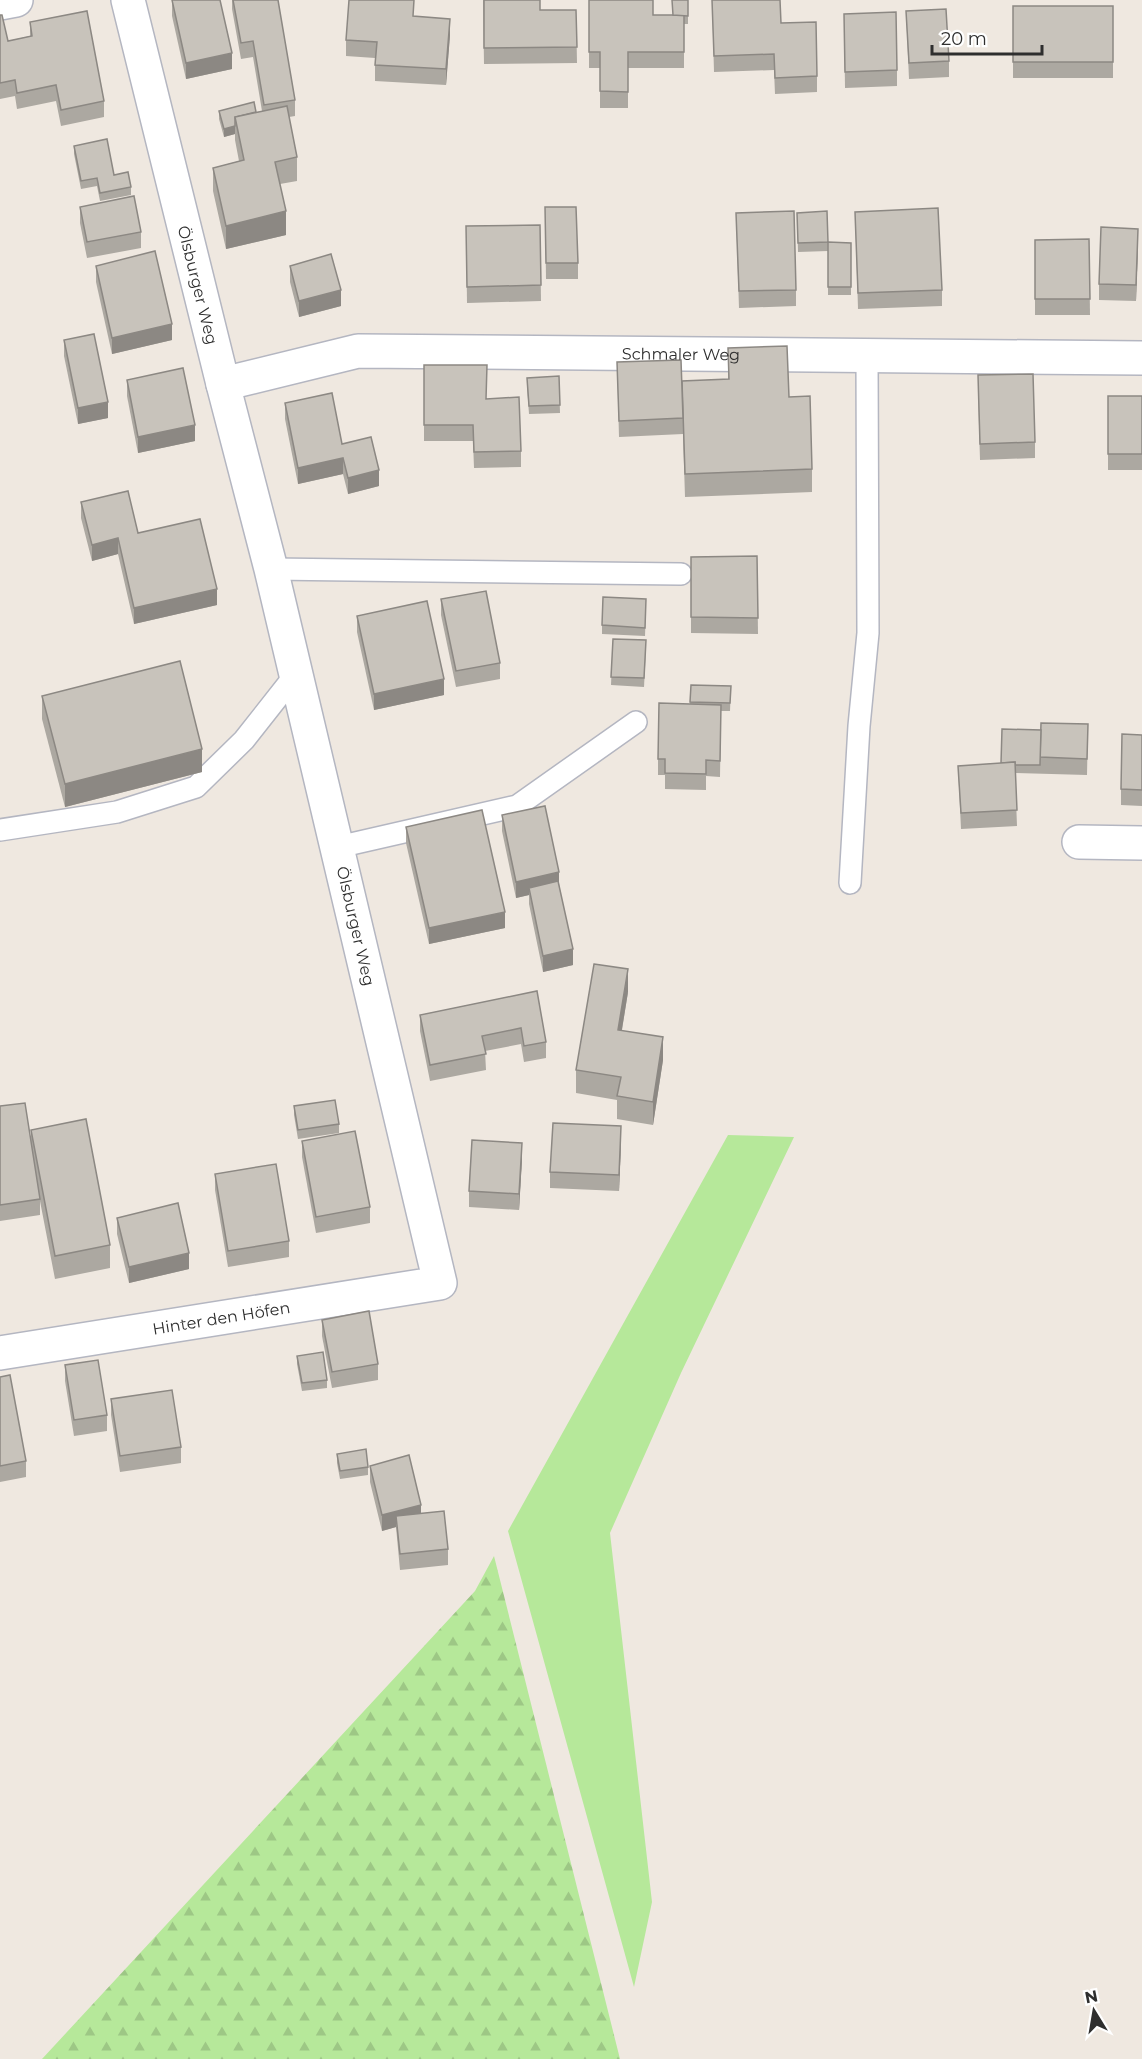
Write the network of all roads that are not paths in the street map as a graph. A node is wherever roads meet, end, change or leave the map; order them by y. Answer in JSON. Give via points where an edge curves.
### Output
{"nodes":[{"id":1,"x":16,"y":0,"type":"edge"},
{"id":2,"x":128,"y":0,"type":"edge"},
{"id":3,"x":0,"y":3,"type":"edge"},
{"id":4,"x":867,"y":357,"type":"junction"},
{"id":5,"x":1142,"y":358,"type":"edge"},
{"id":6,"x":223,"y":384,"type":"junction"},
{"id":7,"x":271,"y":568,"type":"junction"},
{"id":8,"x":681,"y":574,"type":"dead end"},
{"id":9,"x":296,"y":674,"type":"junction"},
{"id":10,"x":636,"y":722,"type":"dead end"},
{"id":11,"x":0,"y":830,"type":"edge"},
{"id":12,"x":1079,"y":842,"type":"dead end"},
{"id":13,"x":1142,"y":843,"type":"edge"},
{"id":14,"x":338,"y":847,"type":"junction"},
{"id":15,"x":850,"y":884,"type":"dead end"},
{"id":16,"x":440,"y":1283,"type":"joint"},
{"id":17,"x":0,"y":1353,"type":"edge"}],
"edges":[{"from":1,"to":3,"type":"street"},
{"from":2,"to":6,"type":"street","name":"Ölsburger Weg"},
{"from":4,"to":5,"type":"street","name":"Schmaler Weg"},
{"from":4,"to":6,"type":"street","name":"Schmaler Weg","via":[[358,351]]},
{"from":4,"to":15,"type":"lane","via":[[868,633]]},
{"from":6,"to":7,"type":"street","name":"Ölsburger Weg"},
{"from":7,"to":8,"type":"lane"},
{"from":7,"to":9,"type":"street","name":"Ölsburger Weg"},
{"from":9,"to":11,"type":"lane","via":[[244,740],[196,787],[117,812]]},
{"from":9,"to":14,"type":"street","name":"Ölsburger Weg"},
{"from":10,"to":14,"type":"lane","via":[[517,806]]},
{"from":12,"to":13,"type":"street"},
{"from":14,"to":16,"type":"street","name":"Ölsburger Weg"},
{"from":16,"to":17,"type":"street","name":"Hinter den Höfen"}]}
